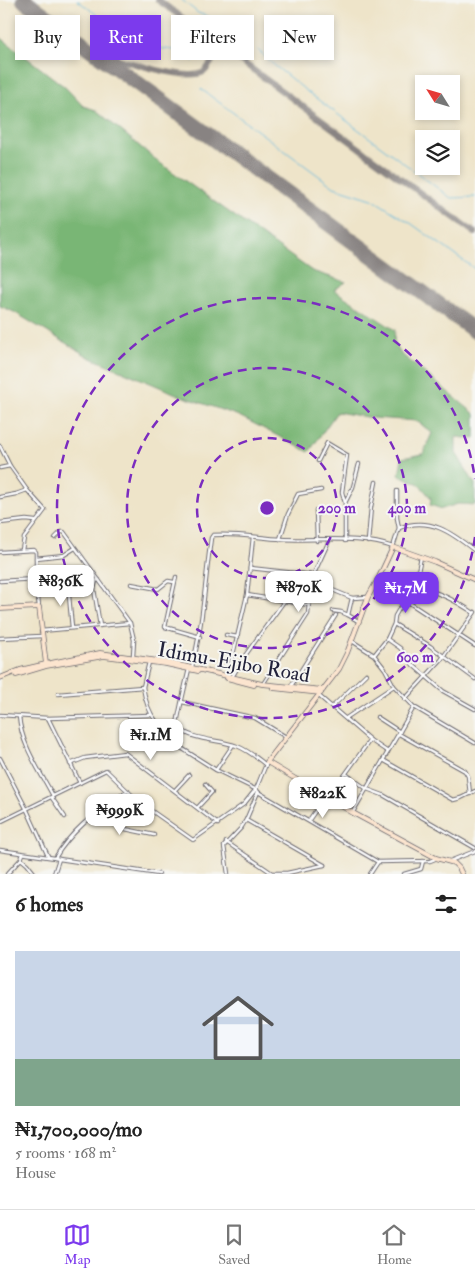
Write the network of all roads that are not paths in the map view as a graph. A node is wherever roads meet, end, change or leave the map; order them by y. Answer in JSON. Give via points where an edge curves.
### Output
{"nodes":[{"id":1,"x":0,"y":446,"type":"edge"},
{"id":2,"x":318,"y":461,"type":"dead end"},
{"id":3,"x":358,"y":464,"type":"dead end"},
{"id":4,"x":10,"y":466,"type":"junction"},
{"id":5,"x":0,"y":468,"type":"edge"},
{"id":6,"x":376,"y":482,"type":"dead end"},
{"id":7,"x":27,"y":490,"type":"junction"},
{"id":8,"x":321,"y":490,"type":"dead end"},
{"id":9,"x":398,"y":491,"type":"dead end"},
{"id":10,"x":0,"y":496,"type":"edge"},
{"id":11,"x":345,"y":502,"type":"junction"},
{"id":12,"x":316,"y":510,"type":"dead end"},
{"id":13,"x":36,"y":521,"type":"junction"},
{"id":14,"x":0,"y":523,"type":"edge"},
{"id":15,"x":399,"y":528,"type":"junction"},
{"id":16,"x":253,"y":537,"type":"junction"},
{"id":17,"x":55,"y":538,"type":"dead end"},
{"id":18,"x":280,"y":539,"type":"junction"},
{"id":19,"x":345,"y":540,"type":"junction"},
{"id":20,"x":317,"y":541,"type":"junction"},
{"id":21,"x":328,"y":541,"type":"junction"},
{"id":22,"x":368,"y":542,"type":"junction"},
{"id":23,"x":393,"y":547,"type":"junction"},
{"id":24,"x":74,"y":548,"type":"junction"},
{"id":25,"x":22,"y":550,"type":"junction"},
{"id":26,"x":475,"y":550,"type":"edge"},
{"id":27,"x":0,"y":552,"type":"edge"},
{"id":28,"x":421,"y":556,"type":"junction"},
{"id":29,"x":36,"y":558,"type":"junction"},
{"id":30,"x":250,"y":568,"type":"junction"},
{"id":31,"x":314,"y":574,"type":"junction"},
{"id":32,"x":176,"y":577,"type":"dead end"},
{"id":33,"x":416,"y":578,"type":"junction"},
{"id":34,"x":36,"y":579,"type":"junction"},
{"id":35,"x":98,"y":580,"type":"junction"},
{"id":36,"x":475,"y":580,"type":"edge"},
{"id":37,"x":0,"y":581,"type":"edge"},
{"id":38,"x":391,"y":581,"type":"dead end"},
{"id":39,"x":174,"y":582,"type":"junction"},
{"id":40,"x":131,"y":584,"type":"dead end"},
{"id":41,"x":68,"y":585,"type":"junction"},
{"id":42,"x":37,"y":586,"type":"junction"},
{"id":43,"x":415,"y":586,"type":"junction"},
{"id":44,"x":330,"y":589,"type":"dead end"},
{"id":45,"x":246,"y":594,"type":"junction"},
{"id":46,"x":368,"y":597,"type":"junction"},
{"id":47,"x":352,"y":598,"type":"junction"},
{"id":48,"x":285,"y":600,"type":"junction"},
{"id":49,"x":408,"y":602,"type":"junction"},
{"id":50,"x":309,"y":605,"type":"junction"},
{"id":51,"x":39,"y":607,"type":"junction"},
{"id":52,"x":0,"y":609,"type":"edge"},
{"id":53,"x":333,"y":611,"type":"dead end"},
{"id":54,"x":475,"y":613,"type":"edge"},
{"id":55,"x":336,"y":615,"type":"dead end"},
{"id":56,"x":348,"y":615,"type":"junction"},
{"id":57,"x":358,"y":621,"type":"junction"},
{"id":58,"x":130,"y":623,"type":"junction"},
{"id":59,"x":394,"y":624,"type":"junction"},
{"id":60,"x":100,"y":626,"type":"junction"},
{"id":61,"x":72,"y":628,"type":"junction"},
{"id":62,"x":42,"y":631,"type":"junction"},
{"id":63,"x":226,"y":635,"type":"dead end"},
{"id":64,"x":459,"y":635,"type":"junction"},
{"id":65,"x":42,"y":636,"type":"junction"},
{"id":66,"x":200,"y":637,"type":"junction"},
{"id":67,"x":238,"y":637,"type":"junction"},
{"id":68,"x":0,"y":638,"type":"edge"},
{"id":69,"x":387,"y":639,"type":"junction"},
{"id":70,"x":352,"y":641,"type":"junction"},
{"id":71,"x":475,"y":646,"type":"edge"},
{"id":72,"x":374,"y":655,"type":"junction"},
{"id":73,"x":133,"y":656,"type":"junction"},
{"id":74,"x":443,"y":657,"type":"junction"},
{"id":75,"x":149,"y":662,"type":"junction"},
{"id":76,"x":46,"y":665,"type":"junction"},
{"id":77,"x":190,"y":668,"type":"junction"},
{"id":78,"x":366,"y":674,"type":"dead end"},
{"id":79,"x":230,"y":676,"type":"junction"},
{"id":80,"x":427,"y":676,"type":"junction"},
{"id":81,"x":475,"y":678,"type":"edge"},
{"id":82,"x":0,"y":680,"type":"edge"},
{"id":83,"x":239,"y":680,"type":"junction"},
{"id":84,"x":262,"y":684,"type":"junction"},
{"id":85,"x":268,"y":686,"type":"junction"},
{"id":86,"x":394,"y":686,"type":"junction"},
{"id":87,"x":143,"y":687,"type":"junction"},
{"id":88,"x":290,"y":687,"type":"junction"},
{"id":89,"x":321,"y":693,"type":"junction"},
{"id":90,"x":58,"y":694,"type":"dead end"},
{"id":91,"x":405,"y":699,"type":"junction"},
{"id":92,"x":182,"y":702,"type":"junction"},
{"id":93,"x":332,"y":707,"type":"junction"},
{"id":94,"x":414,"y":708,"type":"junction"},
{"id":95,"x":475,"y":709,"type":"edge"},
{"id":96,"x":0,"y":715,"type":"edge"},
{"id":97,"x":151,"y":715,"type":"junction"},
{"id":98,"x":19,"y":716,"type":"junction"},
{"id":99,"x":377,"y":717,"type":"dead end"},
{"id":100,"x":48,"y":718,"type":"junction"},
{"id":101,"x":346,"y":718,"type":"junction"},
{"id":102,"x":400,"y":733,"type":"junction"},
{"id":103,"x":286,"y":737,"type":"junction"},
{"id":104,"x":370,"y":740,"type":"junction"},
{"id":105,"x":475,"y":743,"type":"edge"},
{"id":106,"x":234,"y":745,"type":"junction"},
{"id":107,"x":388,"y":752,"type":"junction"},
{"id":108,"x":0,"y":758,"type":"edge"},
{"id":109,"x":383,"y":760,"type":"junction"},
{"id":110,"x":70,"y":764,"type":"junction"},
{"id":111,"x":266,"y":764,"type":"junction"},
{"id":112,"x":216,"y":770,"type":"junction"},
{"id":113,"x":189,"y":774,"type":"dead end"},
{"id":114,"x":346,"y":774,"type":"junction"},
{"id":115,"x":80,"y":783,"type":"junction"},
{"id":116,"x":205,"y":784,"type":"dead end"},
{"id":117,"x":367,"y":789,"type":"junction"},
{"id":118,"x":175,"y":790,"type":"junction"},
{"id":119,"x":257,"y":790,"type":"junction"},
{"id":120,"x":128,"y":791,"type":"junction"},
{"id":121,"x":475,"y":791,"type":"edge"},
{"id":122,"x":470,"y":794,"type":"junction"},
{"id":123,"x":52,"y":797,"type":"junction"},
{"id":124,"x":326,"y":798,"type":"junction"},
{"id":125,"x":198,"y":807,"type":"junction"},
{"id":126,"x":103,"y":808,"type":"junction"},
{"id":127,"x":27,"y":810,"type":"junction"},
{"id":128,"x":353,"y":813,"type":"junction"},
{"id":129,"x":65,"y":817,"type":"dead end"},
{"id":130,"x":246,"y":820,"type":"junction"},
{"id":131,"x":308,"y":821,"type":"junction"},
{"id":132,"x":0,"y":822,"type":"edge"},
{"id":133,"x":218,"y":824,"type":"junction"},
{"id":134,"x":154,"y":835,"type":"dead end"},
{"id":135,"x":226,"y":842,"type":"junction"},
{"id":136,"x":0,"y":850,"type":"edge"},
{"id":137,"x":475,"y":850,"type":"edge"},
{"id":138,"x":23,"y":854,"type":"junction"},
{"id":139,"x":48,"y":856,"type":"junction"},
{"id":140,"x":54,"y":858,"type":"junction"},
{"id":141,"x":436,"y":858,"type":"junction"},
{"id":142,"x":59,"y":859,"type":"junction"},
{"id":143,"x":21,"y":860,"type":"junction"},
{"id":144,"x":423,"y":861,"type":"junction"},
{"id":145,"x":450,"y":861,"type":"junction"},
{"id":146,"x":378,"y":862,"type":"junction"},
{"id":147,"x":10,"y":871,"type":"junction"},
{"id":148,"x":7,"y":874,"type":"edge"},
{"id":149,"x":13,"y":874,"type":"edge"},
{"id":150,"x":35,"y":874,"type":"edge"},
{"id":151,"x":54,"y":874,"type":"edge"},
{"id":152,"x":159,"y":874,"type":"edge"},
{"id":153,"x":228,"y":874,"type":"edge"},
{"id":154,"x":370,"y":874,"type":"edge"},
{"id":155,"x":404,"y":874,"type":"edge"},
{"id":156,"x":462,"y":874,"type":"edge"}],
"edges":[{"from":1,"to":4,"type":"street"},
{"from":2,"to":11,"type":"street","via":[[327,443],[347,455],[342,492]]},
{"from":3,"to":11,"type":"street","via":[[353,487]]},
{"from":4,"to":5,"type":"street"},
{"from":4,"to":7,"type":"street"},
{"from":6,"to":22,"type":"street"},
{"from":7,"to":10,"type":"street"},
{"from":7,"to":13,"type":"street","via":[[45,510]]},
{"from":8,"to":18,"type":"street","via":[[298,494]]},
{"from":9,"to":15,"type":"street"},
{"from":11,"to":19,"type":"street"},
{"from":12,"to":20,"type":"street"},
{"from":13,"to":14,"type":"street"},
{"from":13,"to":25,"type":"street","via":[[23,541]]},
{"from":15,"to":23,"type":"street"},
{"from":15,"to":26,"type":"street","via":[[411,525],[440,527]]},
{"from":16,"to":18,"type":"street"},
{"from":16,"to":30,"type":"street"},
{"from":16,"to":66,"type":"street","via":[[216,535],[211,538]]},
{"from":17,"to":24,"type":"street","via":[[63,531]]},
{"from":18,"to":20,"type":"street"},
{"from":19,"to":21,"type":"street"},
{"from":19,"to":22,"type":"street"},
{"from":20,"to":21,"type":"street"},
{"from":21,"to":31,"type":"street"},
{"from":22,"to":23,"type":"street"},
{"from":23,"to":28,"type":"main road"},
{"from":23,"to":46,"type":"main road"},
{"from":24,"to":29,"type":"street","via":[[64,555]]},
{"from":24,"to":35,"type":"street"},
{"from":25,"to":27,"type":"street"},
{"from":25,"to":29,"type":"street","via":[[35,550]]},
{"from":28,"to":33,"type":"street"},
{"from":28,"to":36,"type":"main road"},
{"from":29,"to":34,"type":"street"},
{"from":30,"to":31,"type":"street"},
{"from":30,"to":45,"type":"street"},
{"from":31,"to":50,"type":"street"},
{"from":32,"to":39,"type":"street"},
{"from":33,"to":38,"type":"street","via":[[406,575]]},
{"from":33,"to":43,"type":"street"},
{"from":34,"to":37,"type":"street"},
{"from":34,"to":42,"type":"street"},
{"from":35,"to":41,"type":"street"},
{"from":35,"to":58,"type":"street"},
{"from":35,"to":60,"type":"street","via":[[94,589]]},
{"from":39,"to":40,"type":"street","via":[[168,581],[158,589]]},
{"from":39,"to":66,"type":"street","via":[[165,626]]},
{"from":41,"to":42,"type":"street"},
{"from":41,"to":61,"type":"street"},
{"from":42,"to":51,"type":"street"},
{"from":43,"to":49,"type":"street"},
{"from":43,"to":54,"type":"street","via":[[439,592]]},
{"from":44,"to":47,"type":"street"},
{"from":45,"to":48,"type":"street"},
{"from":45,"to":67,"type":"street"},
{"from":46,"to":47,"type":"street"},
{"from":46,"to":57,"type":"main road"},
{"from":47,"to":56,"type":"street"},
{"from":48,"to":50,"type":"street"},
{"from":48,"to":79,"type":"street"},
{"from":49,"to":59,"type":"street","via":[[398,609]]},
{"from":49,"to":64,"type":"street"},
{"from":50,"to":84,"type":"street","via":[[304,622]]},
{"from":51,"to":52,"type":"main road"},
{"from":51,"to":62,"type":"main road"},
{"from":53,"to":56,"type":"street"},
{"from":54,"to":64,"type":"street"},
{"from":55,"to":88,"type":"street"},
{"from":56,"to":57,"type":"street"},
{"from":57,"to":70,"type":"main road"},
{"from":58,"to":60,"type":"street"},
{"from":58,"to":73,"type":"street"},
{"from":59,"to":69,"type":"street"},
{"from":59,"to":74,"type":"street"},
{"from":60,"to":61,"type":"street"},
{"from":61,"to":62,"type":"street"},
{"from":62,"to":65,"type":"main road"},
{"from":63,"to":67,"type":"street"},
{"from":64,"to":71,"type":"street"},
{"from":64,"to":74,"type":"street"},
{"from":65,"to":68,"type":"street"},
{"from":65,"to":76,"type":"main road"},
{"from":66,"to":77,"type":"street"},
{"from":67,"to":79,"type":"street"},
{"from":69,"to":72,"type":"street"},
{"from":69,"to":80,"type":"street"},
{"from":70,"to":72,"type":"street"},
{"from":70,"to":89,"type":"main road","via":[[339,669]]},
{"from":72,"to":86,"type":"street"},
{"from":73,"to":76,"type":"main road","name":"Idimu-Ejibo Road","via":[[100,653]]},
{"from":73,"to":77,"type":"main road","name":"Idimu-Ejibo Road"},
{"from":74,"to":80,"type":"street"},
{"from":74,"to":81,"type":"street"},
{"from":75,"to":76,"type":"main road","name":"Idimu-Ejibo Road","via":[[104,656]]},
{"from":75,"to":77,"type":"main road","name":"Idimu-Ejibo Road"},
{"from":75,"to":87,"type":"street"},
{"from":76,"to":82,"type":"main road","name":"Idimu-Ejibo Road"},
{"from":77,"to":79,"type":"main road","name":"Idimu-Ejibo Road"},
{"from":77,"to":83,"type":"main road","name":"Idimu-Ejibo Road"},
{"from":77,"to":92,"type":"street"},
{"from":78,"to":93,"type":"street"},
{"from":79,"to":83,"type":"main road","name":"Idimu-Ejibo Road"},
{"from":80,"to":91,"type":"street"},
{"from":80,"to":95,"type":"street","via":[[446,693]]},
{"from":83,"to":84,"type":"main road","name":"Idimu-Ejibo Road"},
{"from":83,"to":85,"type":"main road","name":"Idimu-Ejibo Road"},
{"from":84,"to":85,"type":"main road","name":"Idimu-Ejibo Road"},
{"from":85,"to":88,"type":"main road","name":"Idimu-Ejibo Road"},
{"from":85,"to":89,"type":"main road","name":"Idimu-Ejibo Road"},
{"from":86,"to":91,"type":"street"},
{"from":86,"to":101,"type":"street"},
{"from":87,"to":90,"type":"street"},
{"from":87,"to":97,"type":"street"},
{"from":88,"to":89,"type":"main road","name":"Idimu-Ejibo Road"},
{"from":89,"to":93,"type":"street"},
{"from":89,"to":103,"type":"main road","name":"Idimu-Ejibo Road"},
{"from":91,"to":94,"type":"street"},
{"from":92,"to":103,"type":"street","via":[[256,718]]},
{"from":92,"to":106,"type":"street","via":[[176,724],[181,730]]},
{"from":93,"to":101,"type":"street"},
{"from":94,"to":102,"type":"street"},
{"from":94,"to":105,"type":"street"},
{"from":96,"to":98,"type":"street"},
{"from":97,"to":100,"type":"street"},
{"from":97,"to":112,"type":"street","via":[[156,721],[156,732]]},
{"from":98,"to":100,"type":"street"},
{"from":98,"to":123,"type":"street","via":[[25,742]]},
{"from":99,"to":102,"type":"street"},
{"from":100,"to":110,"type":"street"},
{"from":101,"to":104,"type":"street"},
{"from":102,"to":107,"type":"street"},
{"from":102,"to":122,"type":"street","via":[[465,771]]},
{"from":103,"to":111,"type":"main road","name":"Idimu-Ejibo Road"},
{"from":104,"to":107,"type":"street"},
{"from":104,"to":114,"type":"street"},
{"from":106,"to":111,"type":"street"},
{"from":106,"to":112,"type":"street"},
{"from":107,"to":109,"type":"street"},
{"from":108,"to":127,"type":"street"},
{"from":109,"to":117,"type":"street"},
{"from":109,"to":122,"type":"street","via":[[453,800]]},
{"from":110,"to":115,"type":"street"},
{"from":110,"to":118,"type":"street","via":[[85,758],[125,753]]},
{"from":111,"to":119,"type":"street"},
{"from":111,"to":124,"type":"main road"},
{"from":112,"to":119,"type":"street"},
{"from":113,"to":118,"type":"street"},
{"from":114,"to":117,"type":"street"},
{"from":114,"to":124,"type":"street"},
{"from":115,"to":120,"type":"street","via":[[106,770]]},
{"from":115,"to":123,"type":"street"},
{"from":116,"to":125,"type":"street","via":[[212,792]]},
{"from":117,"to":128,"type":"street"},
{"from":117,"to":137,"type":"street","via":[[383,795]]},
{"from":118,"to":125,"type":"street"},
{"from":119,"to":130,"type":"street"},
{"from":119,"to":131,"type":"street"},
{"from":119,"to":133,"type":"street"},
{"from":120,"to":126,"type":"street"},
{"from":120,"to":133,"type":"street","via":[[193,840]]},
{"from":121,"to":122,"type":"street"},
{"from":123,"to":127,"type":"street"},
{"from":123,"to":129,"type":"street"},
{"from":124,"to":128,"type":"main road"},
{"from":124,"to":131,"type":"street"},
{"from":125,"to":133,"type":"street"},
{"from":126,"to":134,"type":"street","via":[[125,829]]},
{"from":126,"to":140,"type":"street","via":[[76,831]]},
{"from":127,"to":132,"type":"street"},
{"from":127,"to":139,"type":"street"},
{"from":128,"to":141,"type":"main road"},
{"from":130,"to":135,"type":"street"},
{"from":130,"to":135,"type":"street","via":[[324,865],[272,873]]},
{"from":131,"to":146,"type":"street"},
{"from":135,"to":153,"type":"street"},
{"from":136,"to":138,"type":"street"},
{"from":137,"to":145,"type":"street"},
{"from":138,"to":139,"type":"street"},
{"from":138,"to":143,"type":"street"},
{"from":139,"to":140,"type":"street"},
{"from":140,"to":142,"type":"street"},
{"from":141,"to":144,"type":"street"},
{"from":141,"to":145,"type":"main road"},
{"from":142,"to":151,"type":"street"},
{"from":142,"to":152,"type":"street"},
{"from":143,"to":147,"type":"street"},
{"from":143,"to":150,"type":"street"},
{"from":144,"to":146,"type":"street"},
{"from":144,"to":155,"type":"street","via":[[421,869]]},
{"from":145,"to":156,"type":"main road"},
{"from":146,"to":154,"type":"street"},
{"from":147,"to":148,"type":"street"},
{"from":147,"to":149,"type":"street"}]}
